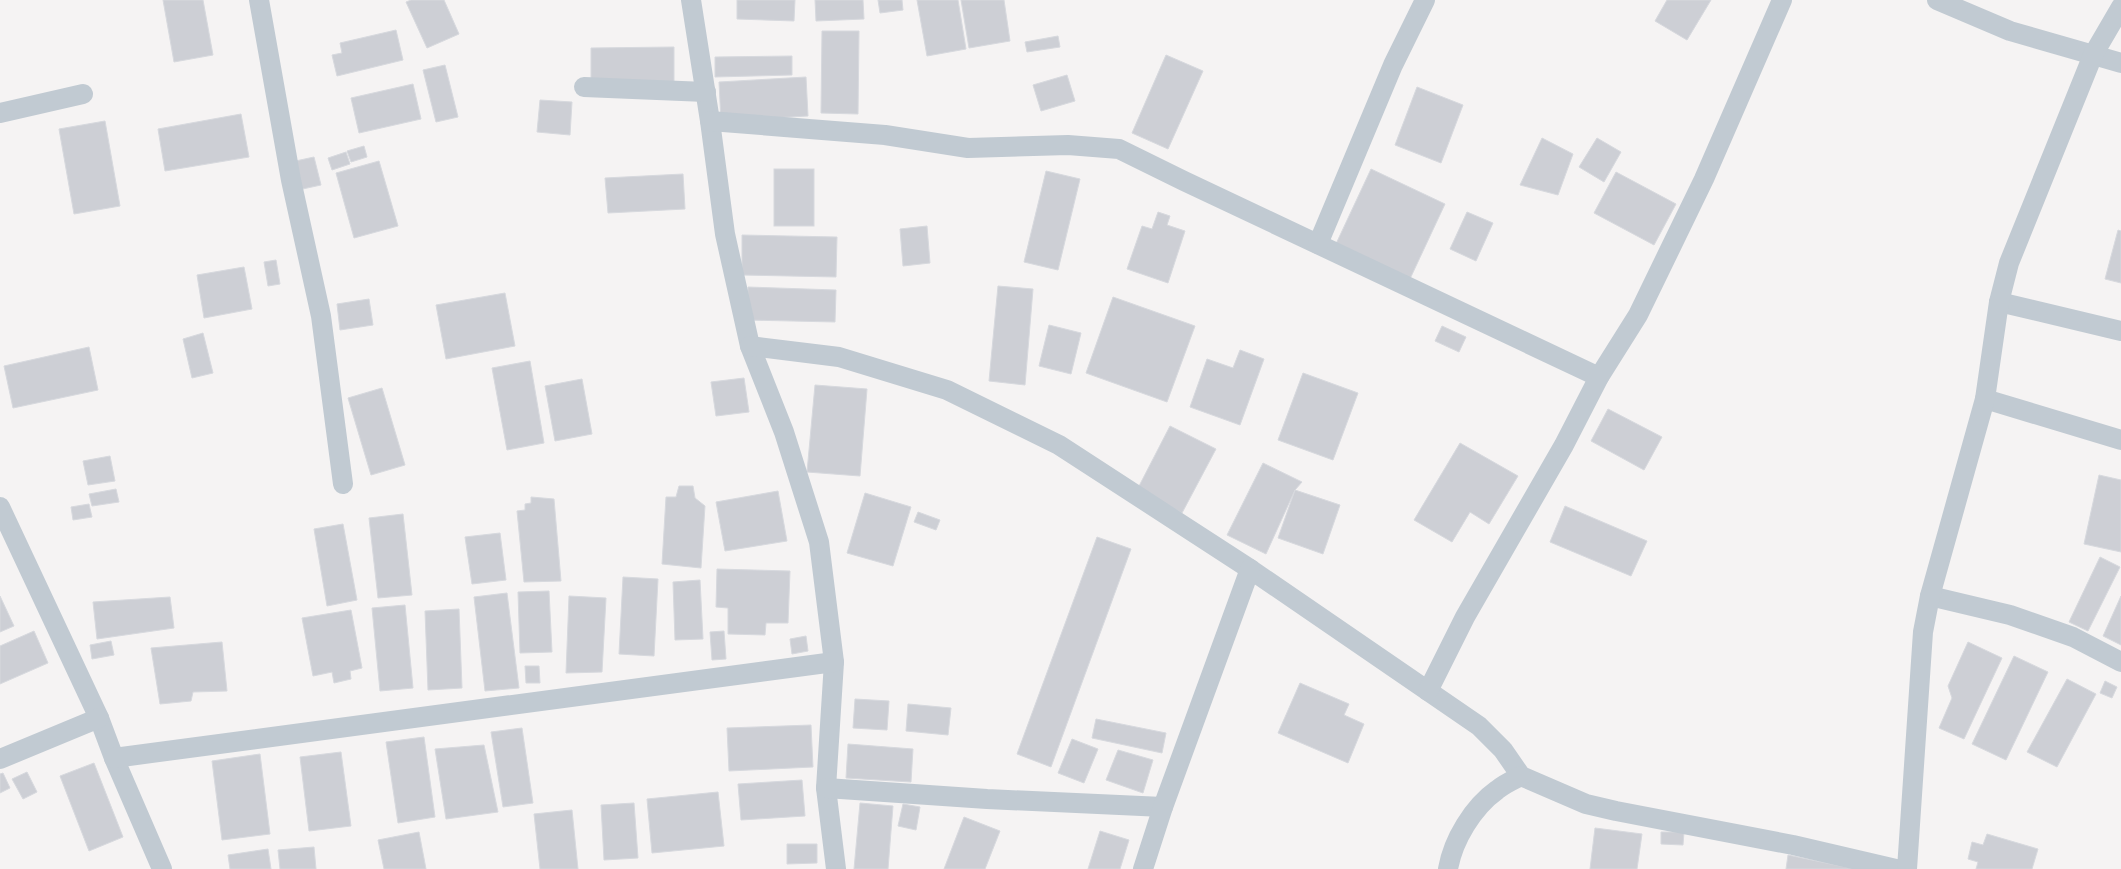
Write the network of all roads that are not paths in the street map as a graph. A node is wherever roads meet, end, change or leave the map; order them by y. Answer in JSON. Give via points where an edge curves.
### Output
{"nodes":[{"id":1,"x":260,"y":0,"type":"edge"},
{"id":2,"x":691,"y":0,"type":"edge"},
{"id":3,"x":1426,"y":0,"type":"edge"},
{"id":4,"x":1782,"y":0,"type":"edge"},
{"id":5,"x":1937,"y":0,"type":"edge"},
{"id":6,"x":2121,"y":7,"type":"edge"},
{"id":7,"x":2094,"y":55,"type":"junction"},
{"id":8,"x":2121,"y":63,"type":"edge"},
{"id":9,"x":584,"y":87,"type":"dead end"},
{"id":10,"x":706,"y":92,"type":"junction"},
{"id":11,"x":83,"y":94,"type":"dead end"},
{"id":12,"x":0,"y":113,"type":"edge"},
{"id":13,"x":710,"y":121,"type":"junction"},
{"id":14,"x":1318,"y":244,"type":"junction"},
{"id":15,"x":1999,"y":302,"type":"junction"},
{"id":16,"x":2121,"y":330,"type":"edge"},
{"id":17,"x":750,"y":346,"type":"junction"},
{"id":18,"x":1599,"y":377,"type":"junction"},
{"id":19,"x":1985,"y":399,"type":"junction"},
{"id":20,"x":2121,"y":440,"type":"edge"},
{"id":21,"x":343,"y":484,"type":"dead end"},
{"id":22,"x":0,"y":507,"type":"edge"},
{"id":23,"x":1250,"y":569,"type":"junction"},
{"id":24,"x":1930,"y":596,"type":"junction"},
{"id":25,"x":834,"y":662,"type":"junction"},
{"id":26,"x":2121,"y":662,"type":"edge"},
{"id":27,"x":1428,"y":691,"type":"junction"},
{"id":28,"x":100,"y":718,"type":"junction"},
{"id":29,"x":114,"y":758,"type":"junction"},
{"id":30,"x":0,"y":759,"type":"edge"},
{"id":31,"x":1521,"y":776,"type":"junction"},
{"id":32,"x":826,"y":788,"type":"junction"},
{"id":33,"x":1163,"y":807,"type":"junction"},
{"id":34,"x":162,"y":869,"type":"edge"},
{"id":35,"x":836,"y":869,"type":"edge"},
{"id":36,"x":1143,"y":869,"type":"edge"},
{"id":37,"x":1448,"y":869,"type":"edge"},
{"id":38,"x":1896,"y":869,"type":"edge"},
{"id":39,"x":1907,"y":869,"type":"edge"}],
"edges":[{"from":1,"to":21,"type":"street","via":[[291,180],[321,316]]},
{"from":2,"to":10,"type":"street"},
{"from":3,"to":14,"type":"street","via":[[1393,65]]},
{"from":4,"to":18,"type":"street","via":[[1704,179],[1638,315]]},
{"from":5,"to":7,"type":"street","via":[[2010,31]]},
{"from":6,"to":7,"type":"street"},
{"from":7,"to":8,"type":"street"},
{"from":7,"to":15,"type":"street","via":[[2009,263]]},
{"from":9,"to":10,"type":"street"},
{"from":10,"to":13,"type":"street"},
{"from":11,"to":12,"type":"street"},
{"from":13,"to":14,"type":"street","via":[[885,135],[968,148],[1068,145],[1119,149]]},
{"from":13,"to":17,"type":"street","via":[[726,234]]},
{"from":14,"to":18,"type":"street"},
{"from":15,"to":16,"type":"street"},
{"from":15,"to":19,"type":"street"},
{"from":17,"to":23,"type":"street","via":[[839,357],[947,390],[1059,445]]},
{"from":17,"to":25,"type":"street","via":[[784,432],[819,542]]},
{"from":18,"to":27,"type":"street","via":[[1464,617]]},
{"from":19,"to":20,"type":"street"},
{"from":19,"to":24,"type":"street"},
{"from":22,"to":28,"type":"street"},
{"from":23,"to":27,"type":"street"},
{"from":23,"to":33,"type":"street"},
{"from":24,"to":26,"type":"street","via":[[2010,615],[2073,637]]},
{"from":24,"to":39,"type":"street","via":[[1924,632]]},
{"from":25,"to":29,"type":"street"},
{"from":25,"to":32,"type":"street"},
{"from":27,"to":31,"type":"street","via":[[1479,726],[1503,750]]},
{"from":28,"to":29,"type":"street"},
{"from":28,"to":30,"type":"street"},
{"from":29,"to":34,"type":"street"},
{"from":31,"to":37,"type":"street","via":[[1497,790],[1482,804],[1464,829]]},
{"from":31,"to":38,"type":"street","via":[[1586,804]]},
{"from":32,"to":33,"type":"street"},
{"from":32,"to":35,"type":"street"},
{"from":33,"to":36,"type":"street"}]}
